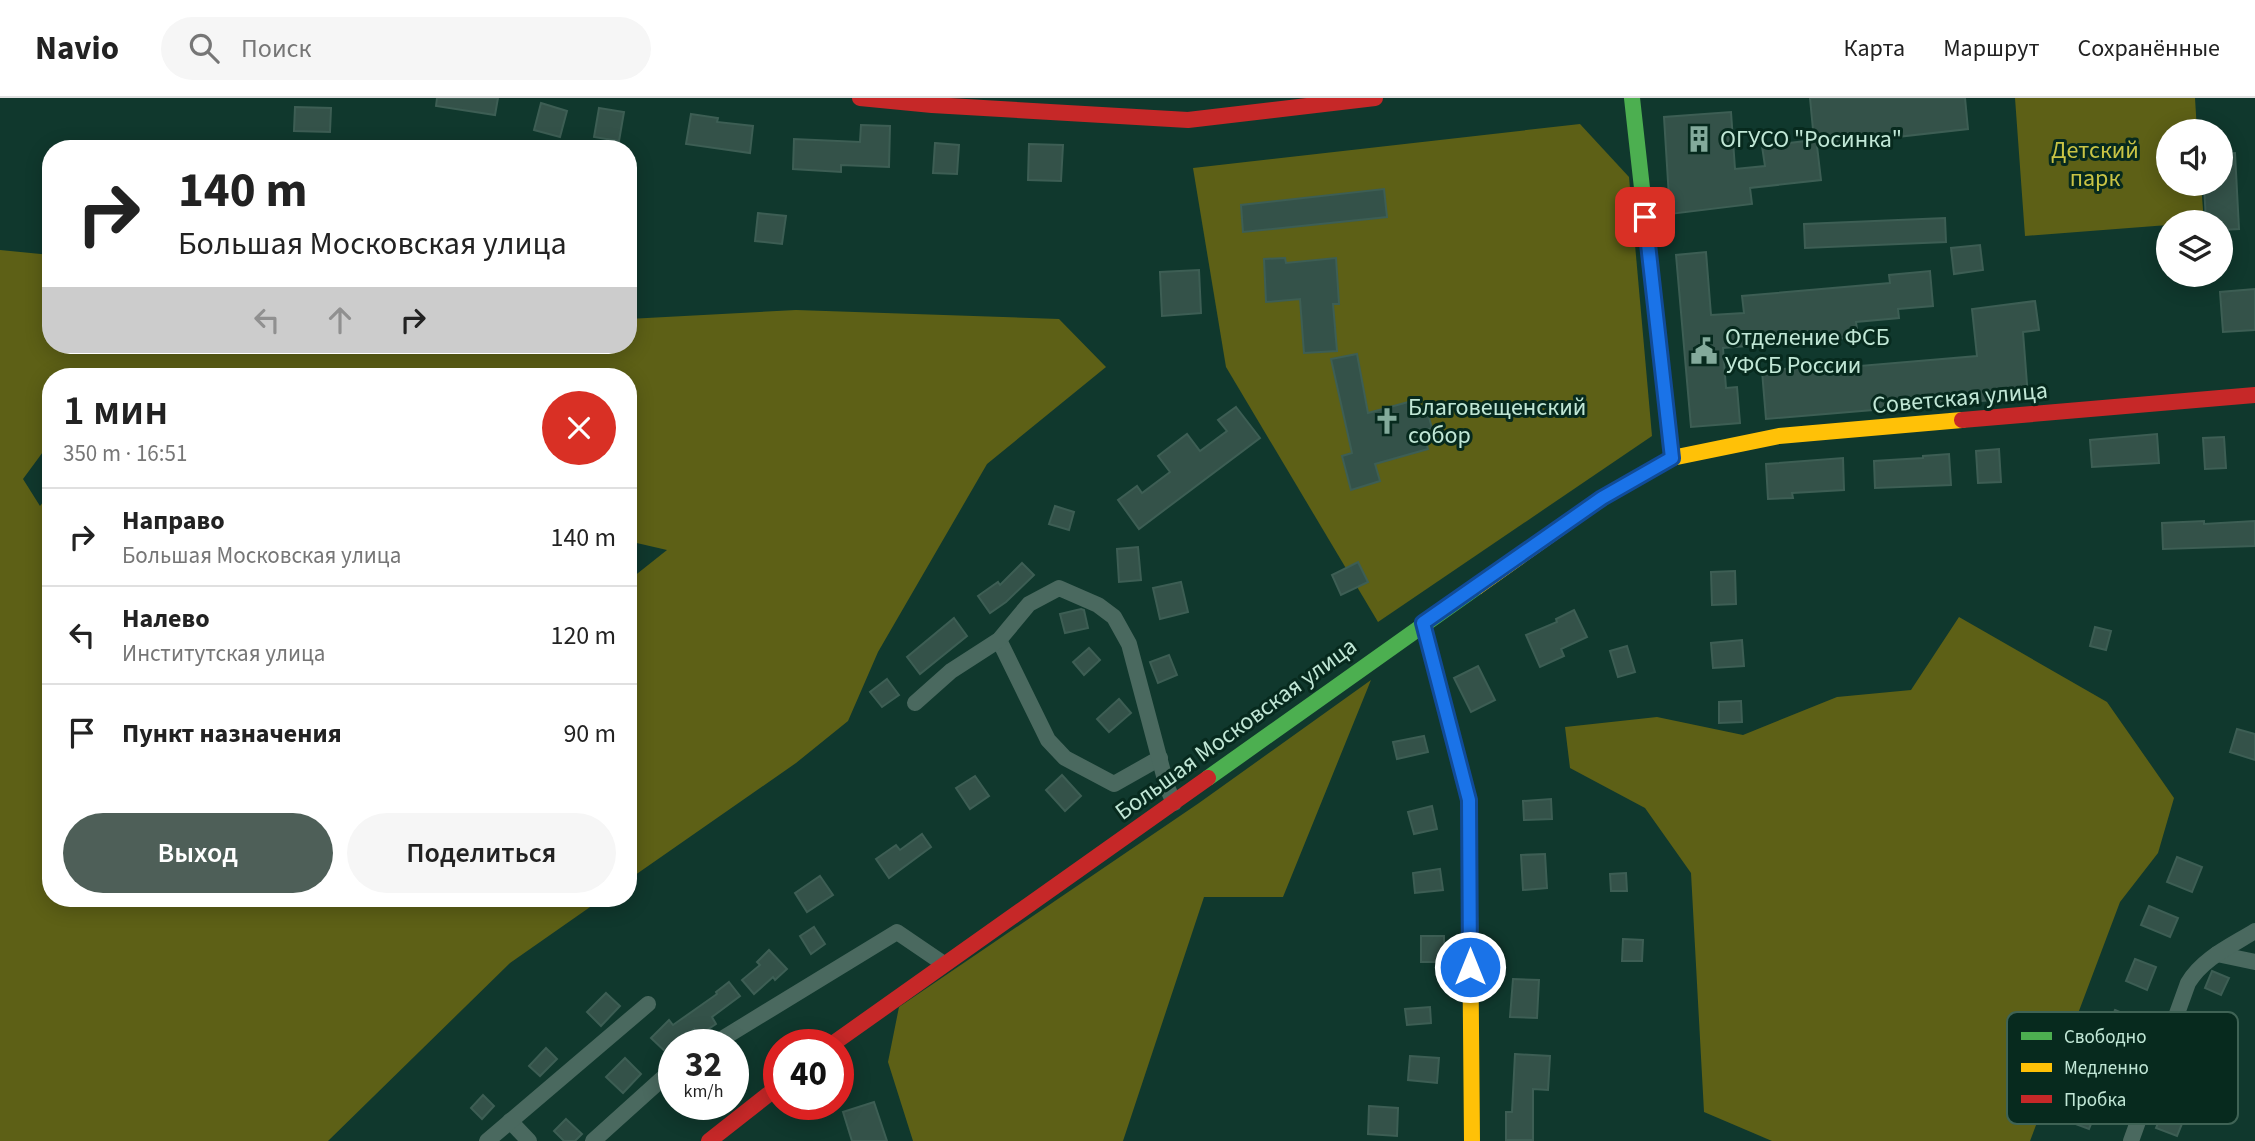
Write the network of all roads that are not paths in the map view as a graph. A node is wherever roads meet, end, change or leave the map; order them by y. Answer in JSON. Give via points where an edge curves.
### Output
{"nodes":[{"id":1,"x":860,"y":98,"type":"edge"},
{"id":2,"x":1375,"y":98,"type":"edge"},
{"id":3,"x":1632,"y":98,"type":"edge"},
{"id":4,"x":2255,"y":395,"type":"edge"},
{"id":5,"x":1672,"y":458,"type":"junction"},
{"id":6,"x":1423,"y":623,"type":"junction"},
{"id":7,"x":999,"y":640,"type":"junction"},
{"id":8,"x":915,"y":703,"type":"dead end"},
{"id":9,"x":1160,"y":758,"type":"junction"},
{"id":10,"x":1174,"y":803,"type":"junction"},
{"id":11,"x":2255,"y":931,"type":"edge"},
{"id":12,"x":2217,"y":954,"type":"junction"},
{"id":13,"x":2255,"y":962,"type":"edge"},
{"id":14,"x":944,"y":964,"type":"junction"},
{"id":15,"x":648,"y":1004,"type":"dead end"},
{"id":16,"x":2178,"y":1012,"type":"edge"},
{"id":17,"x":738,"y":1029,"type":"edge"},
{"id":18,"x":853,"y":1029,"type":"edge"},
{"id":19,"x":658,"y":1082,"type":"edge"},
{"id":20,"x":763,"y":1099,"type":"edge"},
{"id":21,"x":510,"y":1121,"type":"junction"},
{"id":22,"x":2137,"y":1124,"type":"edge"},
{"id":23,"x":487,"y":1141,"type":"edge"},
{"id":24,"x":529,"y":1141,"type":"edge"},
{"id":25,"x":593,"y":1141,"type":"edge"},
{"id":26,"x":709,"y":1141,"type":"edge"},
{"id":27,"x":1472,"y":1141,"type":"edge"},
{"id":28,"x":2131,"y":1141,"type":"edge"}],
"edges":[{"from":1,"to":2,"type":"main road","via":[[1188,120]]},
{"from":3,"to":5,"type":"main road"},
{"from":4,"to":5,"type":"main road","name":"Советская улица","via":[[1779,436]]},
{"from":5,"to":6,"type":"main road","name":"Большая Московская улица","via":[[1602,498]]},
{"from":6,"to":10,"type":"main road","name":"Большая Московская улица"},
{"from":6,"to":27,"type":"main road","via":[[1469,800]]},
{"from":7,"to":8,"type":"street","via":[[951,671]]},
{"from":7,"to":9,"type":"street","via":[[1048,740],[1065,758],[1114,784]]},
{"from":7,"to":9,"type":"street","via":[[1030,604],[1059,588],[1098,605],[1114,617],[1129,644]]},
{"from":9,"to":10,"type":"street"},
{"from":10,"to":14,"type":"main road","name":"Большая Московская улица"},
{"from":11,"to":12,"type":"street"},
{"from":12,"to":13,"type":"street"},
{"from":12,"to":16,"type":"street","via":[[2196,969]]},
{"from":14,"to":17,"type":"street","via":[[897,932]]},
{"from":14,"to":18,"type":"main road","name":"Большая Московская улица"},
{"from":15,"to":21,"type":"street"},
{"from":19,"to":25,"type":"street"},
{"from":20,"to":26,"type":"main road"},
{"from":21,"to":23,"type":"street"},
{"from":21,"to":24,"type":"street"},
{"from":22,"to":28,"type":"street"}]}
